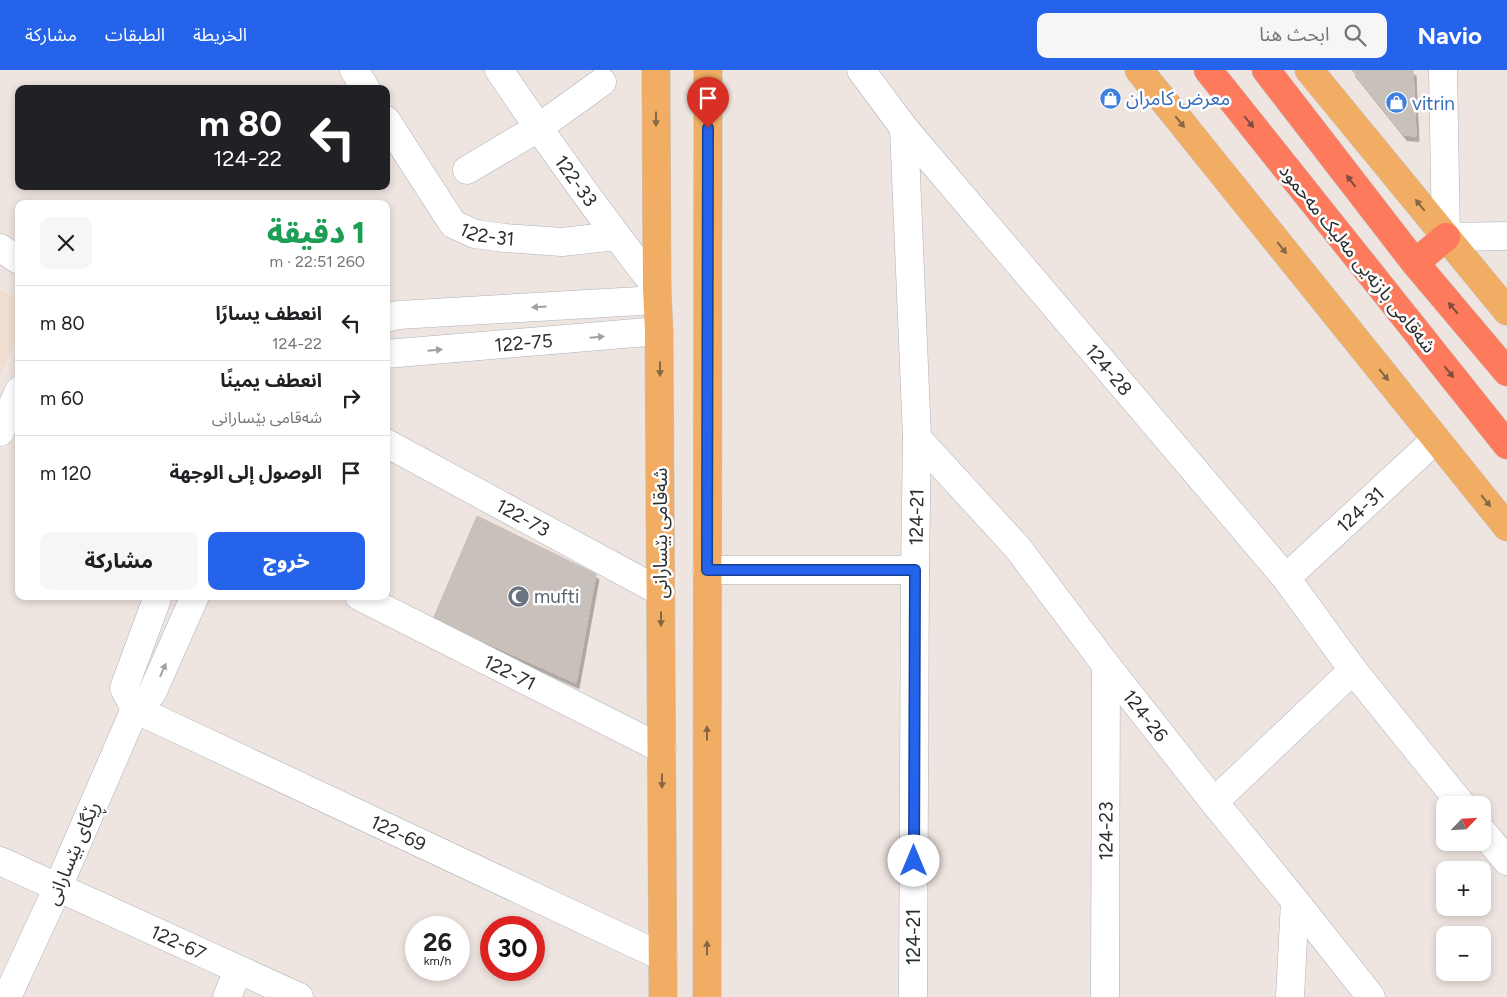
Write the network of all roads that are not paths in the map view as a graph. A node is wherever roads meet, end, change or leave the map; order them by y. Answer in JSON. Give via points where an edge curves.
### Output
{"nodes":[{"id":1,"x":354,"y":70,"type":"edge"},
{"id":2,"x":499,"y":70,"type":"edge"},
{"id":3,"x":656,"y":70,"type":"edge"},
{"id":4,"x":708,"y":70,"type":"edge"},
{"id":5,"x":861,"y":70,"type":"edge"},
{"id":6,"x":1139,"y":70,"type":"edge"},
{"id":7,"x":1208,"y":70,"type":"edge"},
{"id":8,"x":1266,"y":70,"type":"edge"},
{"id":9,"x":1309,"y":70,"type":"edge"},
{"id":10,"x":1443,"y":70,"type":"edge"},
{"id":11,"x":602,"y":82,"type":"dead end"},
{"id":12,"x":363,"y":85,"type":"edge"},
{"id":13,"x":390,"y":126,"type":"edge"},
{"id":14,"x":538,"y":128,"type":"junction"},
{"id":15,"x":904,"y":128,"type":"junction"},
{"id":16,"x":467,"y":170,"type":"dead end"},
{"id":17,"x":616,"y":236,"type":"junction"},
{"id":18,"x":1507,"y":236,"type":"edge"},
{"id":19,"x":1446,"y":237,"type":"junction"},
{"id":20,"x":0,"y":248,"type":"edge"},
{"id":21,"x":15,"y":257,"type":"edge"},
{"id":22,"x":1415,"y":263,"type":"junction"},
{"id":23,"x":657,"y":294,"type":"junction"},
{"id":24,"x":1507,"y":310,"type":"edge"},
{"id":25,"x":390,"y":317,"type":"edge"},
{"id":26,"x":660,"y":331,"type":"junction"},
{"id":27,"x":390,"y":354,"type":"edge"},
{"id":28,"x":1507,"y":372,"type":"edge"},
{"id":29,"x":15,"y":400,"type":"edge"},
{"id":30,"x":0,"y":432,"type":"edge"},
{"id":31,"x":917,"y":438,"type":"junction"},
{"id":32,"x":1435,"y":440,"type":"junction"},
{"id":33,"x":390,"y":445,"type":"edge"},
{"id":34,"x":1507,"y":445,"type":"edge"},
{"id":35,"x":1507,"y":527,"type":"edge"},
{"id":36,"x":707,"y":570,"type":"junction"},
{"id":37,"x":915,"y":570,"type":"junction"},
{"id":38,"x":1286,"y":578,"type":"junction"},
{"id":39,"x":661,"y":592,"type":"junction"},
{"id":40,"x":157,"y":600,"type":"edge"},
{"id":41,"x":193,"y":600,"type":"edge"},
{"id":42,"x":367,"y":600,"type":"edge"},
{"id":43,"x":1106,"y":665,"type":"junction"},
{"id":44,"x":1353,"y":670,"type":"junction"},
{"id":45,"x":135,"y":709,"type":"junction"},
{"id":46,"x":662,"y":749,"type":"junction"},
{"id":47,"x":1455,"y":796,"type":"edge"},
{"id":48,"x":1214,"y":802,"type":"junction"},
{"id":49,"x":1491,"y":842,"type":"edge"},
{"id":50,"x":0,"y":861,"type":"edge"},
{"id":51,"x":1507,"y":861,"type":"edge"},
{"id":52,"x":58,"y":887,"type":"junction"},
{"id":53,"x":1295,"y":901,"type":"junction"},
{"id":54,"x":663,"y":957,"type":"junction"},
{"id":55,"x":238,"y":970,"type":"junction"},
{"id":56,"x":7,"y":997,"type":"edge"},
{"id":57,"x":227,"y":997,"type":"edge"},
{"id":58,"x":299,"y":997,"type":"edge"},
{"id":59,"x":663,"y":997,"type":"edge"},
{"id":60,"x":707,"y":997,"type":"edge"},
{"id":61,"x":913,"y":997,"type":"edge"},
{"id":62,"x":1105,"y":997,"type":"edge"},
{"id":63,"x":1290,"y":997,"type":"edge"},
{"id":64,"x":1371,"y":997,"type":"edge"}],
"edges":[{"from":1,"to":12,"type":"street"},
{"from":2,"to":14,"type":"street","name":"122-33"},
{"from":3,"to":23,"type":"main road","name":"شەقامی بێسارانی","one_way":true},
{"from":4,"to":36,"type":"main road"},
{"from":5,"to":15,"type":"street","name":"124-28"},
{"from":6,"to":32,"type":"main road","one_way":true},
{"from":7,"to":34,"type":"highway","name":"شەقامی بازنەیی مەلیک مەحمود","one_way":true},
{"from":22,"to":8,"type":"highway","one_way":true},
{"from":19,"to":9,"type":"main road","one_way":true},
{"from":10,"to":19,"type":"street"},
{"from":11,"to":14,"type":"street"},
{"from":13,"to":17,"type":"street","name":"122-31","via":[[453,224],[475,234],[505,238],[562,242]]},
{"from":14,"to":16,"type":"street"},
{"from":14,"to":17,"type":"street","name":"122-33"},
{"from":15,"to":31,"type":"street","name":"124-21"},
{"from":15,"to":38,"type":"street","name":"124-28"},
{"from":17,"to":23,"type":"street","name":"122-33"},
{"from":18,"to":19,"type":"street"},
{"from":19,"to":22,"type":"highway"},
{"from":19,"to":24,"type":"main road"},
{"from":20,"to":21,"type":"street"},
{"from":28,"to":22,"type":"highway","one_way":true},
{"from":23,"to":25,"type":"street","one_way":true},
{"from":23,"to":26,"type":"main road","name":"شەقامی بێسارانی"},
{"from":27,"to":26,"type":"street","name":"122-75","one_way":true},
{"from":26,"to":39,"type":"main road","name":"شەقامی بێسارانی","one_way":true},
{"from":29,"to":30,"type":"street"},
{"from":31,"to":37,"type":"street","name":"124-21"},
{"from":31,"to":43,"type":"street","name":"124-26","via":[[1018,547]]},
{"from":32,"to":35,"type":"main road","one_way":true},
{"from":32,"to":38,"type":"street","name":"124-31"},
{"from":33,"to":39,"type":"street","name":"122-73"},
{"from":36,"to":37,"type":"street"},
{"from":60,"to":36,"type":"main road","one_way":true},
{"from":37,"to":61,"type":"street","name":"124-21"},
{"from":38,"to":44,"type":"street","name":"124-28"},
{"from":39,"to":46,"type":"main road","name":"شەقامی بێسارانی","one_way":true},
{"from":40,"to":45,"type":"street","via":[[124,688]]},
{"from":45,"to":41,"type":"street","name":"ڕێگای بێسارانی","one_way":true,"via":[[152,692]]},
{"from":42,"to":46,"type":"street","name":"122-71"},
{"from":43,"to":48,"type":"street","name":"124-26"},
{"from":43,"to":62,"type":"street","name":"124-23"},
{"from":44,"to":47,"type":"street","name":"124-28"},
{"from":44,"to":48,"type":"street"},
{"from":45,"to":52,"type":"street","name":"ڕێگای بێسارانی"},
{"from":45,"to":54,"type":"street","name":"122-69"},
{"from":46,"to":54,"type":"main road","name":"شەقامی بێسارانی","one_way":true},
{"from":48,"to":53,"type":"street","name":"124-26"},
{"from":49,"to":51,"type":"street"},
{"from":50,"to":52,"type":"street","name":"122-67"},
{"from":52,"to":55,"type":"street","name":"122-67"},
{"from":52,"to":56,"type":"street","name":"ڕێگای بێسارانی"},
{"from":53,"to":63,"type":"street"},
{"from":53,"to":64,"type":"street","name":"124-26"},
{"from":54,"to":59,"type":"main road","name":"شەقامی بێسارانی"},
{"from":55,"to":57,"type":"street"},
{"from":55,"to":58,"type":"street","name":"122-67"}]}
